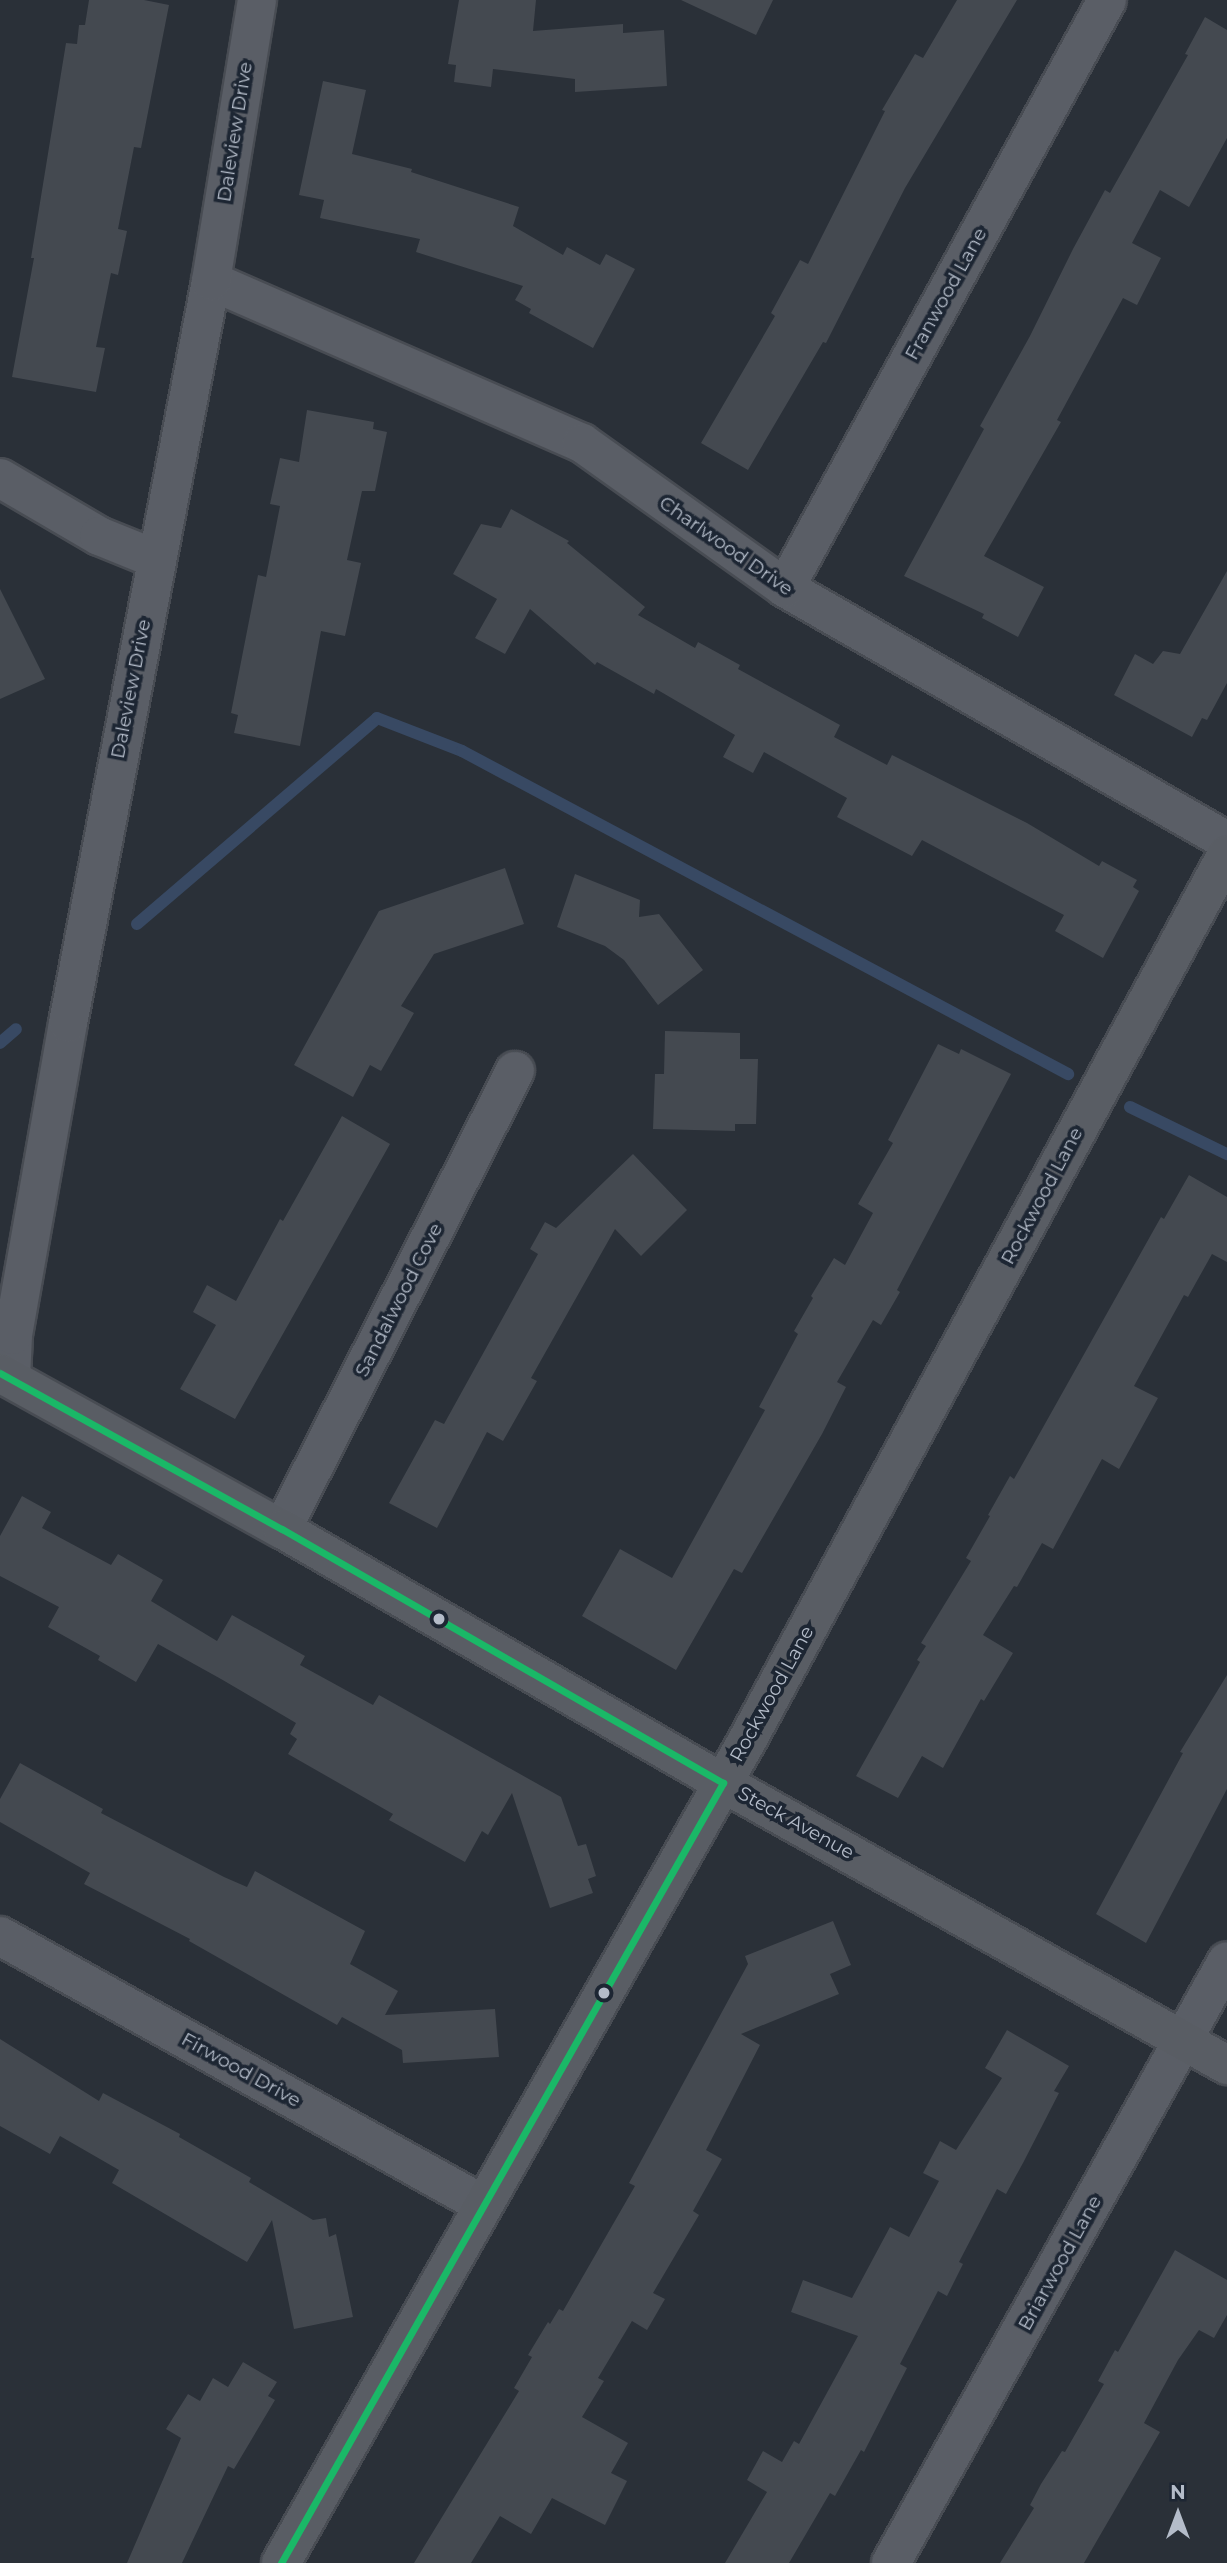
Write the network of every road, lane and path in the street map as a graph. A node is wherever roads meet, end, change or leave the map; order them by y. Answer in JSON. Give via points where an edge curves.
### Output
{"nodes":[{"id":1,"x":257,"y":0,"type":"edge"},
{"id":2,"x":1107,"y":0,"type":"edge"},
{"id":3,"x":211,"y":281,"type":"junction"},
{"id":4,"x":0,"y":478,"type":"edge"},
{"id":5,"x":156,"y":559,"type":"junction"},
{"id":6,"x":785,"y":588,"type":"junction"},
{"id":7,"x":1227,"y":841,"type":"edge"},
{"id":8,"x":1227,"y":854,"type":"edge"},
{"id":9,"x":515,"y":1071,"type":"dead end"},
{"id":10,"x":6,"y":1376,"type":"edge"},
{"id":11,"x":282,"y":1529,"type":"junction"},
{"id":12,"x":723,"y":1783,"type":"junction"},
{"id":13,"x":0,"y":1936,"type":"edge"},
{"id":14,"x":1227,"y":1961,"type":"edge"},
{"id":15,"x":1184,"y":2041,"type":"junction"},
{"id":16,"x":1227,"y":2065,"type":"edge"},
{"id":17,"x":482,"y":2204,"type":"junction"},
{"id":18,"x":281,"y":2563,"type":"edge"},
{"id":19,"x":891,"y":2563,"type":"edge"}],
"edges":[{"from":1,"to":3,"type":"street","name":"Daleview Drive"},
{"from":2,"to":6,"type":"street","name":"Franwood Lane"},
{"from":3,"to":5,"type":"street","name":"Daleview Drive"},
{"from":3,"to":6,"type":"street","name":"Charlwood Drive","via":[[582,443]]},
{"from":4,"to":5,"type":"street","via":[[99,536]]},
{"from":5,"to":10,"type":"street","name":"Daleview Drive"},
{"from":6,"to":7,"type":"street","name":"Charlwood Drive"},
{"from":8,"to":12,"type":"street","name":"Rockwood Lane"},
{"from":9,"to":11,"type":"street","name":"Sandalwood Cove"},
{"from":10,"to":11,"type":"street","name":"Steck Avenue"},
{"from":11,"to":12,"type":"street","name":"Steck Avenue"},
{"from":12,"to":15,"type":"street","name":"Steck Avenue"},
{"from":12,"to":17,"type":"street","name":"Rockwood Lane"},
{"from":13,"to":17,"type":"street","name":"Firwood Drive"},
{"from":14,"to":15,"type":"street","name":"Briarwood Lane"},
{"from":15,"to":16,"type":"street","name":"Steck Avenue"},
{"from":15,"to":19,"type":"street","name":"Briarwood Lane"},
{"from":17,"to":18,"type":"street","name":"Rockwood Lane"}]}
